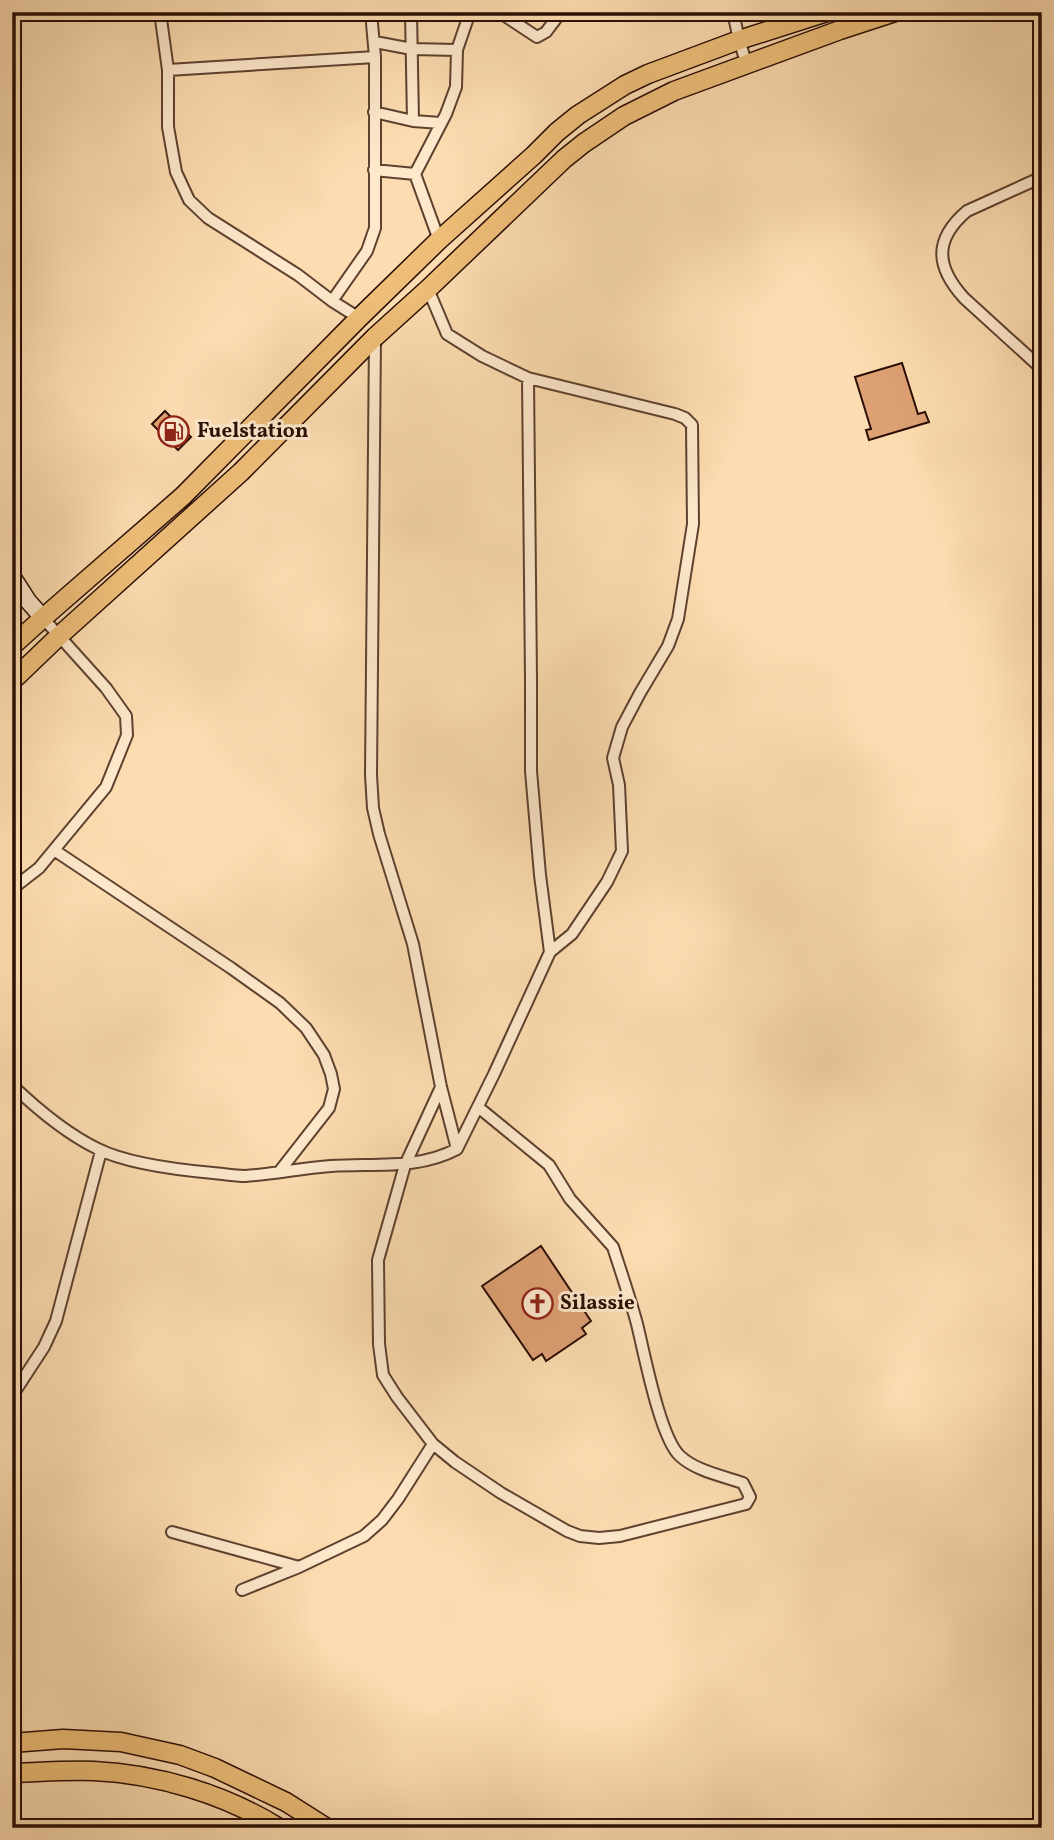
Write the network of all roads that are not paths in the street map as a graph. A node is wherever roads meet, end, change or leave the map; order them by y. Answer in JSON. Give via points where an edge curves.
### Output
{"nodes":[{"id":1,"x":160,"y":12,"type":"edge"},
{"id":2,"x":371,"y":12,"type":"edge"},
{"id":3,"x":411,"y":12,"type":"edge"},
{"id":4,"x":470,"y":12,"type":"edge"},
{"id":5,"x":499,"y":12,"type":"edge"},
{"id":6,"x":561,"y":12,"type":"edge"},
{"id":7,"x":733,"y":12,"type":"edge"},
{"id":8,"x":827,"y":12,"type":"edge"},
{"id":9,"x":895,"y":12,"type":"edge"},
{"id":10,"x":739,"y":40,"type":"junction"},
{"id":11,"x":374,"y":42,"type":"junction"},
{"id":12,"x":412,"y":49,"type":"junction"},
{"id":13,"x":457,"y":50,"type":"junction"},
{"id":14,"x":375,"y":57,"type":"junction"},
{"id":15,"x":747,"y":65,"type":"junction"},
{"id":16,"x":168,"y":70,"type":"junction"},
{"id":17,"x":374,"y":112,"type":"junction"},
{"id":18,"x":413,"y":121,"type":"junction"},
{"id":19,"x":441,"y":123,"type":"junction"},
{"id":20,"x":374,"y":170,"type":"junction"},
{"id":21,"x":415,"y":174,"type":"junction"},
{"id":22,"x":1042,"y":177,"type":"edge"},
{"id":23,"x":439,"y":240,"type":"junction"},
{"id":24,"x":428,"y":289,"type":"junction"},
{"id":25,"x":332,"y":301,"type":"junction"},
{"id":26,"x":359,"y":318,"type":"junction"},
{"id":27,"x":376,"y":337,"type":"junction"},
{"id":28,"x":1042,"y":369,"type":"edge"},
{"id":29,"x":528,"y":378,"type":"junction"},
{"id":30,"x":225,"y":456,"type":"junction"},
{"id":31,"x":241,"y":472,"type":"junction"},
{"id":32,"x":183,"y":496,"type":"junction"},
{"id":33,"x":198,"y":511,"type":"junction"},
{"id":34,"x":12,"y":576,"type":"edge"},
{"id":35,"x":43,"y":618,"type":"junction"},
{"id":36,"x":59,"y":636,"type":"junction"},
{"id":37,"x":12,"y":646,"type":"edge"},
{"id":38,"x":12,"y":681,"type":"edge"},
{"id":39,"x":54,"y":850,"type":"junction"},
{"id":40,"x":12,"y":890,"type":"edge"},
{"id":41,"x":550,"y":952,"type":"junction"},
{"id":42,"x":12,"y":1085,"type":"edge"},
{"id":43,"x":440,"y":1087,"type":"junction"},
{"id":44,"x":478,"y":1107,"type":"junction"},
{"id":45,"x":457,"y":1149,"type":"junction"},
{"id":46,"x":101,"y":1151,"type":"junction"},
{"id":47,"x":405,"y":1165,"type":"junction"},
{"id":48,"x":279,"y":1172,"type":"junction"},
{"id":49,"x":12,"y":1396,"type":"edge"},
{"id":50,"x":433,"y":1444,"type":"junction"},
{"id":51,"x":172,"y":1532,"type":"dead end"},
{"id":52,"x":299,"y":1567,"type":"junction"},
{"id":53,"x":242,"y":1590,"type":"dead end"},
{"id":54,"x":12,"y":1743,"type":"edge"},
{"id":55,"x":12,"y":1773,"type":"edge"},
{"id":56,"x":279,"y":1828,"type":"edge"},
{"id":57,"x":327,"y":1828,"type":"edge"}],
"edges":[{"from":1,"to":16,"type":"street"},
{"from":2,"to":11,"type":"street"},
{"from":3,"to":12,"type":"street"},
{"from":4,"to":13,"type":"street"},
{"from":5,"to":6,"type":"street","via":[[537,37]]},
{"from":7,"to":10,"type":"street"},
{"from":8,"to":10,"type":"main road"},
{"from":9,"to":15,"type":"main road"},
{"from":10,"to":15,"type":"street"},
{"from":10,"to":23,"type":"main road","via":[[648,74],[602,99],[556,132]]},
{"from":11,"to":12,"type":"street"},
{"from":11,"to":14,"type":"street"},
{"from":12,"to":13,"type":"street"},
{"from":12,"to":18,"type":"street"},
{"from":13,"to":19,"type":"street","via":[[456,87]]},
{"from":14,"to":16,"type":"street"},
{"from":14,"to":17,"type":"street"},
{"from":15,"to":24,"type":"main road","via":[[674,91],[606,127],[564,159]]},
{"from":16,"to":25,"type":"street","via":[[168,127],[176,172],[188,200]]},
{"from":17,"to":18,"type":"street"},
{"from":17,"to":20,"type":"street"},
{"from":18,"to":19,"type":"street"},
{"from":19,"to":21,"type":"street"},
{"from":20,"to":21,"type":"street"},
{"from":20,"to":25,"type":"street","via":[[375,228],[367,251]]},
{"from":21,"to":23,"type":"street"},
{"from":22,"to":28,"type":"street","via":[[967,212],[948,232],[942,253],[954,288]]},
{"from":23,"to":26,"type":"main road"},
{"from":24,"to":27,"type":"main road"},
{"from":24,"to":29,"type":"street","via":[[447,334]]},
{"from":25,"to":26,"type":"street"},
{"from":26,"to":30,"type":"main road"},
{"from":27,"to":31,"type":"main road"},
{"from":27,"to":43,"type":"street","via":[[373,808],[413,944]]},
{"from":29,"to":41,"type":"street","via":[[531,771]]},
{"from":29,"to":41,"type":"street","via":[[675,414],[692,425],[693,524],[678,619],[668,646],[622,727],[613,758],[622,851],[572,934]]},
{"from":30,"to":31,"type":"main road"},
{"from":30,"to":32,"type":"main road"},
{"from":31,"to":33,"type":"main road"},
{"from":32,"to":33,"type":"main road"},
{"from":32,"to":35,"type":"main road"},
{"from":33,"to":36,"type":"main road"},
{"from":34,"to":35,"type":"street"},
{"from":35,"to":36,"type":"street"},
{"from":35,"to":37,"type":"main road"},
{"from":36,"to":38,"type":"main road"},
{"from":36,"to":39,"type":"street","via":[[126,716],[127,735],[106,787]]},
{"from":39,"to":40,"type":"street"},
{"from":39,"to":48,"type":"street","via":[[231,968],[306,1028],[324,1055],[334,1089],[328,1108]]},
{"from":41,"to":44,"type":"street"},
{"from":42,"to":46,"type":"street","via":[[38,1109]]},
{"from":43,"to":45,"type":"street"},
{"from":43,"to":47,"type":"street"},
{"from":44,"to":45,"type":"street"},
{"from":44,"to":50,"type":"street","via":[[549,1165],[570,1199],[613,1247],[659,1410],[676,1451],[694,1465],[743,1483],[750,1497],[743,1506],[620,1536],[580,1536],[502,1493]]},
{"from":45,"to":47,"type":"street"},
{"from":46,"to":48,"type":"street","via":[[180,1170],[242,1176]]},
{"from":46,"to":49,"type":"street","via":[[56,1321]]},
{"from":47,"to":48,"type":"street"},
{"from":47,"to":50,"type":"street","via":[[378,1260],[379,1344],[383,1375]]},
{"from":50,"to":52,"type":"street","via":[[382,1520],[364,1536]]},
{"from":51,"to":52,"type":"street"},
{"from":52,"to":53,"type":"street"},
{"from":54,"to":57,"type":"main road","via":[[63,1739],[121,1742],[180,1755],[286,1802]]},
{"from":55,"to":56,"type":"main road","via":[[97,1771],[153,1779],[217,1798]]}]}
